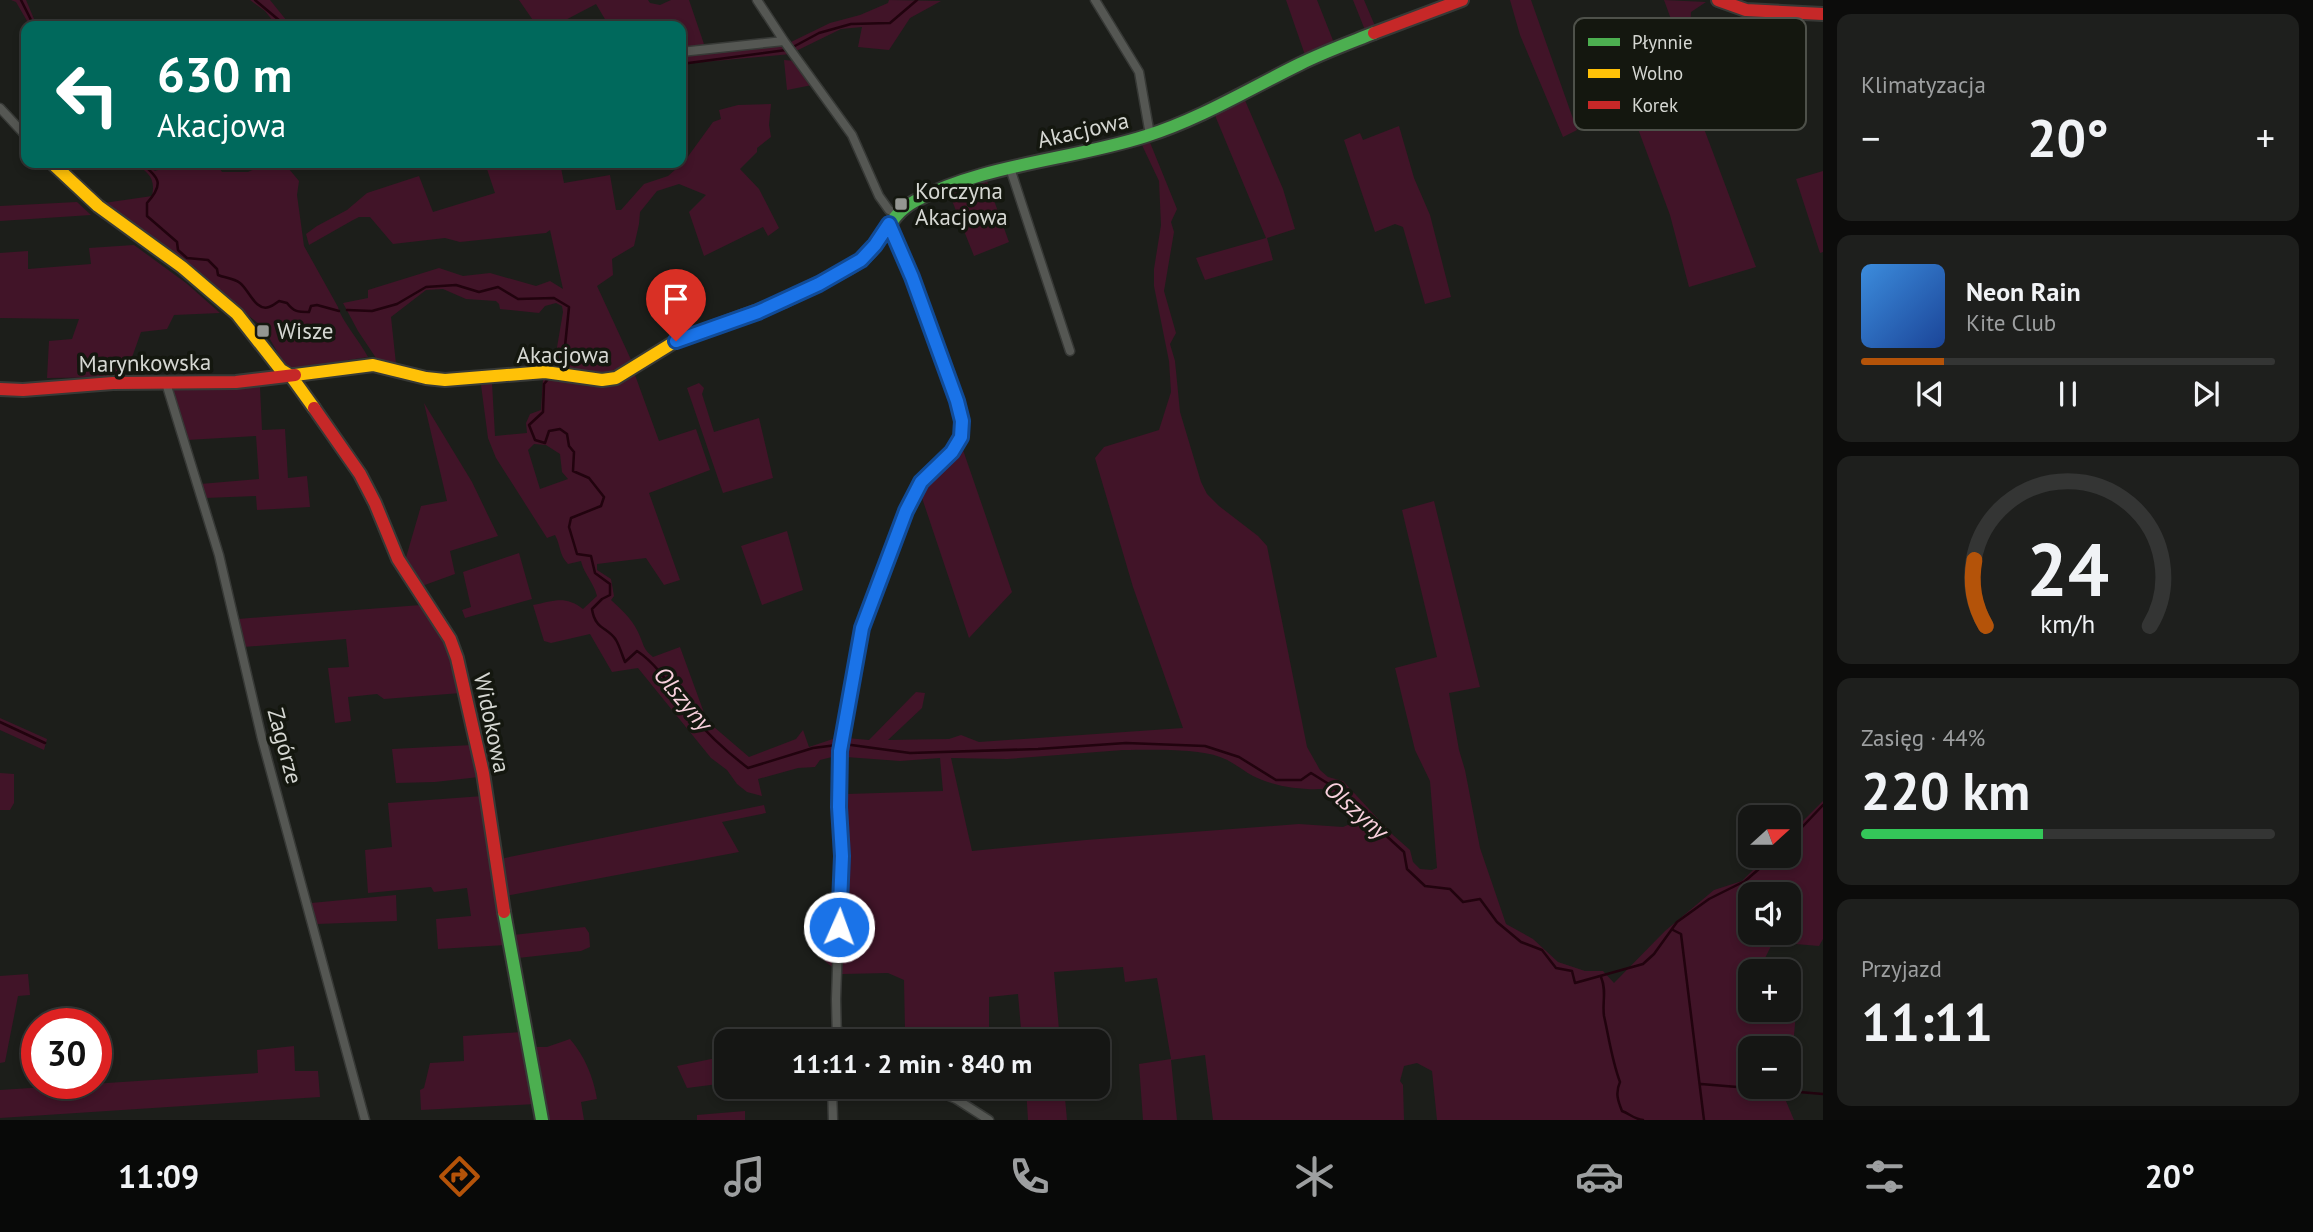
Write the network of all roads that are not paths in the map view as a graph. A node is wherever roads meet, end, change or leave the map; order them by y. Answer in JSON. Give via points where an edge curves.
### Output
{"nodes":[{"id":1,"x":757,"y":0,"type":"edge"},
{"id":2,"x":1096,"y":0,"type":"edge"},
{"id":3,"x":1462,"y":0,"type":"edge"},
{"id":4,"x":1718,"y":0,"type":"edge"},
{"id":5,"x":1823,"y":14,"type":"edge"},
{"id":6,"x":785,"y":41,"type":"junction"},
{"id":7,"x":686,"y":51,"type":"edge"},
{"id":8,"x":0,"y":108,"type":"edge"},
{"id":9,"x":21,"y":131,"type":"edge"},
{"id":10,"x":1150,"y":135,"type":"junction"},
{"id":11,"x":57,"y":168,"type":"edge"},
{"id":12,"x":1010,"y":168,"type":"junction"},
{"id":13,"x":893,"y":219,"type":"junction"},
{"id":14,"x":1070,"y":351,"type":"dead end"},
{"id":15,"x":291,"y":376,"type":"junction"},
{"id":16,"x":166,"y":383,"type":"junction"},
{"id":17,"x":0,"y":389,"type":"edge"},
{"id":18,"x":838,"y":1029,"type":"edge"},
{"id":19,"x":833,"y":1099,"type":"edge"},
{"id":20,"x":956,"y":1099,"type":"edge"},
{"id":21,"x":365,"y":1120,"type":"edge"},
{"id":22,"x":542,"y":1120,"type":"edge"},
{"id":23,"x":834,"y":1120,"type":"edge"},
{"id":24,"x":989,"y":1120,"type":"edge"}],
"edges":[{"from":1,"to":6,"type":"street"},
{"from":2,"to":10,"type":"street","name":"Akacjowa","via":[[1139,72]]},
{"from":3,"to":10,"type":"street","name":"Akacjowa","via":[[1303,62]]},
{"from":4,"to":5,"type":"street","via":[[1746,9]]},
{"from":6,"to":7,"type":"street"},
{"from":6,"to":13,"type":"street","via":[[852,135]]},
{"from":8,"to":9,"type":"street"},
{"from":10,"to":12,"type":"street","name":"Akacjowa"},
{"from":11,"to":15,"type":"street","via":[[98,206],[237,314],[281,370]]},
{"from":12,"to":13,"type":"street","name":"Akacjowa","via":[[915,201]]},
{"from":12,"to":14,"type":"street"},
{"from":13,"to":15,"type":"street","name":"Akacjowa","via":[[870,252],[845,270],[766,309],[676,341],[615,378],[552,372],[445,380],[373,365]]},
{"from":13,"to":18,"type":"street","via":[[957,401],[961,437],[921,482],[862,628],[840,751]]},
{"from":15,"to":16,"type":"street","name":"Marynkowska"},
{"from":15,"to":22,"type":"street","name":"Widokowa","via":[[360,474],[398,559],[450,639],[457,658],[483,773]]},
{"from":16,"to":17,"type":"street","name":"Marynkowska"},
{"from":16,"to":21,"type":"street","name":"Zagórze","via":[[219,555],[262,739]]},
{"from":19,"to":23,"type":"street"},
{"from":20,"to":24,"type":"street"}]}
